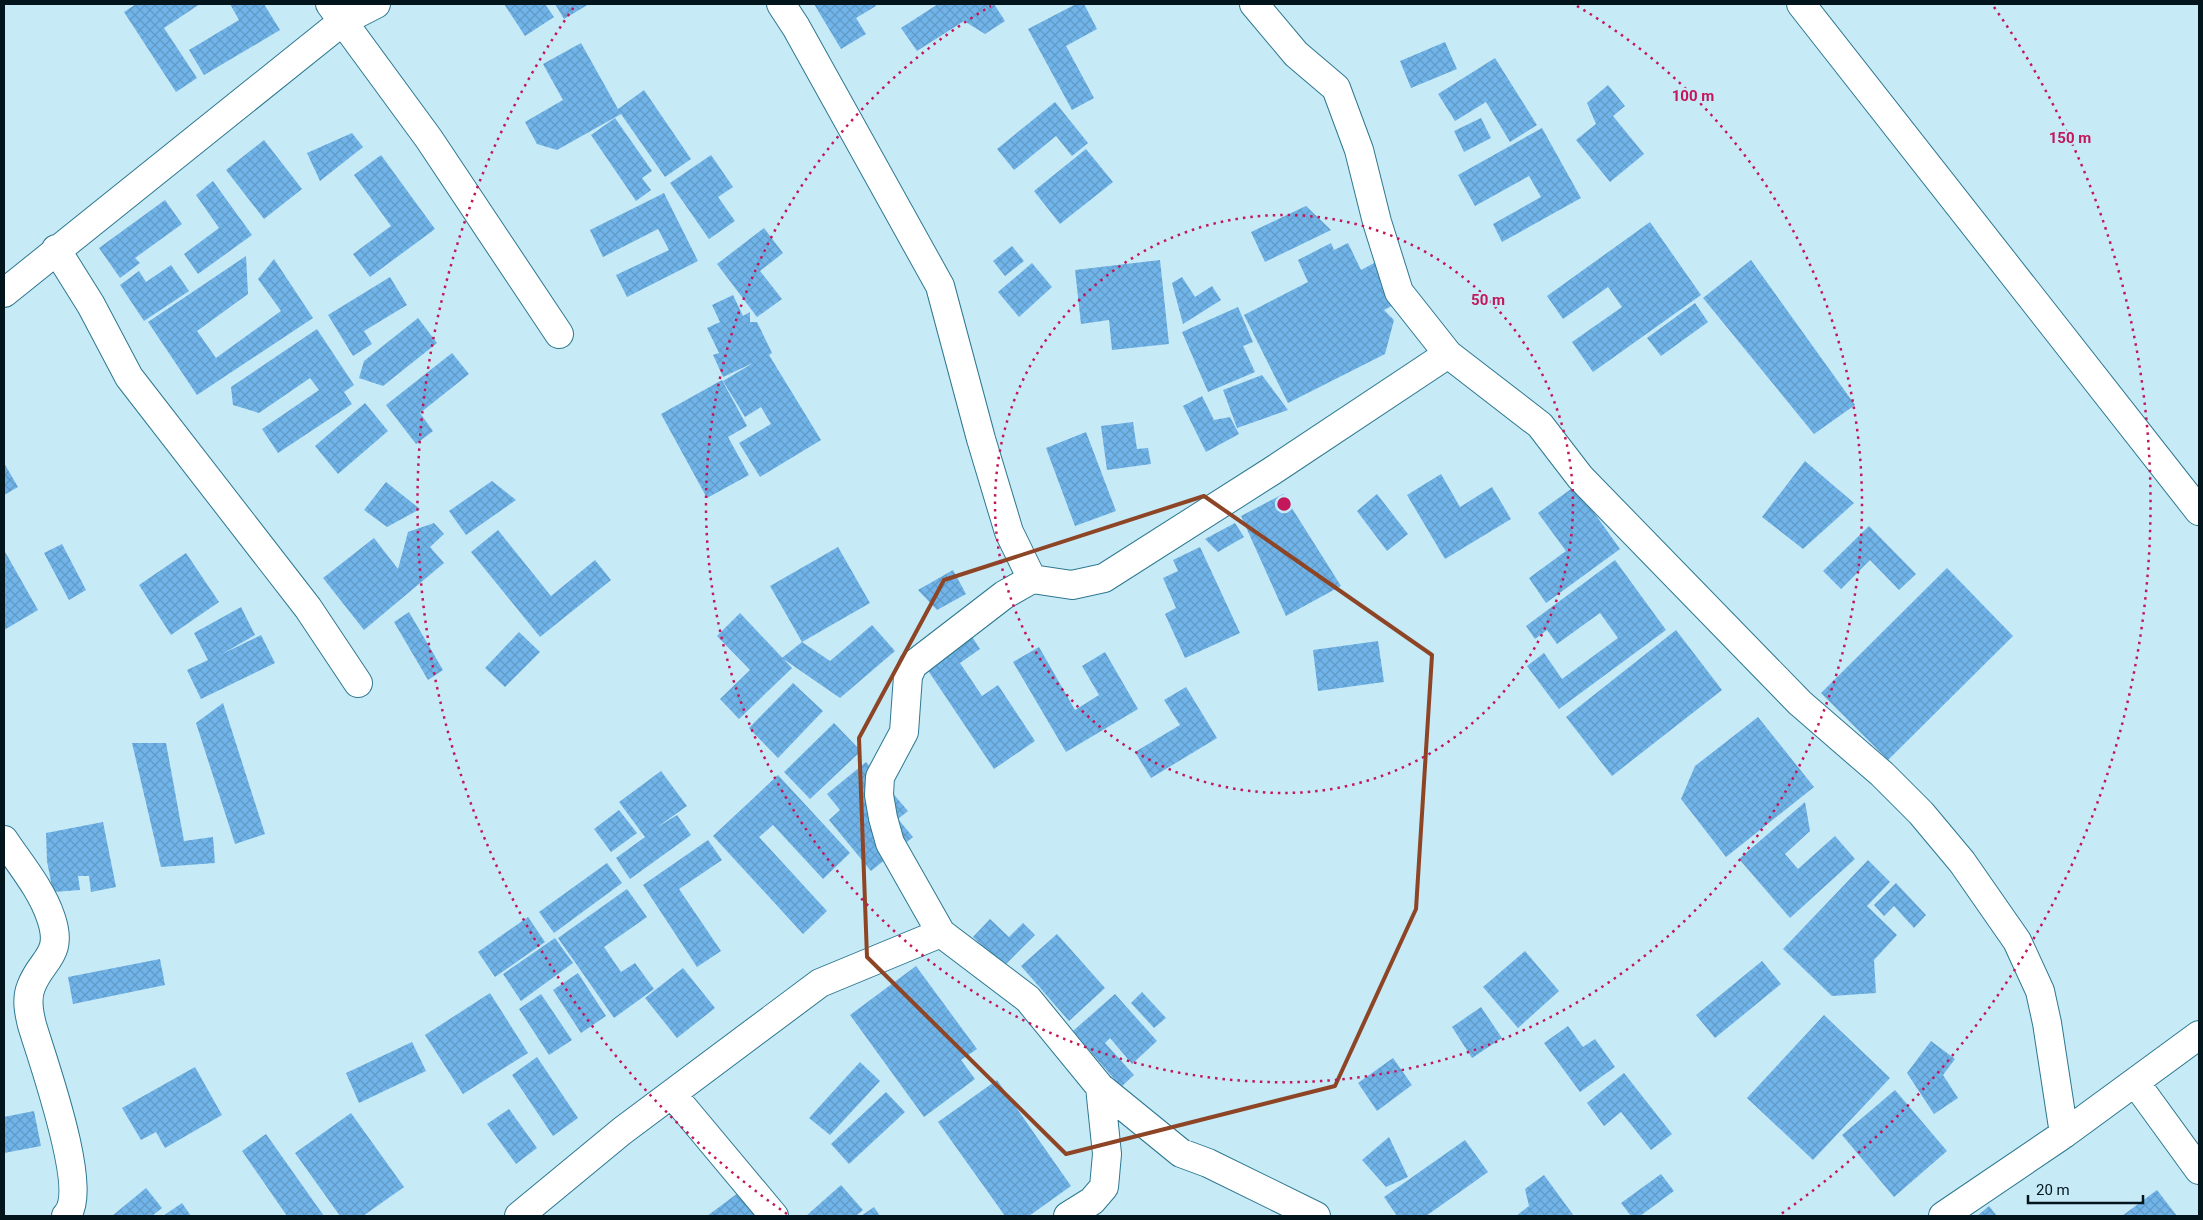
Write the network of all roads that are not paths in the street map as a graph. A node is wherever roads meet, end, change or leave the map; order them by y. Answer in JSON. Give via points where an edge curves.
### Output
{"nodes":[{"id":1,"x":376,"y":4,"type":"edge"},
{"id":2,"x":781,"y":4,"type":"edge"},
{"id":3,"x":1254,"y":4,"type":"edge"},
{"id":4,"x":1801,"y":4,"type":"edge"},
{"id":5,"x":336,"y":12,"type":"edge"},
{"id":6,"x":56,"y":249,"type":"junction"},
{"id":7,"x":4,"y":293,"type":"edge"},
{"id":8,"x":559,"y":334,"type":"dead end"},
{"id":9,"x":1448,"y":354,"type":"junction"},
{"id":10,"x":2199,"y":511,"type":"edge"},
{"id":11,"x":1032,"y":580,"type":"junction"},
{"id":12,"x":358,"y":683,"type":"dead end"},
{"id":13,"x":4,"y":840,"type":"edge"},
{"id":14,"x":941,"y":933,"type":"junction"},
{"id":15,"x":2199,"y":1035,"type":"edge"},
{"id":16,"x":2134,"y":1082,"type":"junction"},
{"id":17,"x":1100,"y":1087,"type":"junction"},
{"id":18,"x":672,"y":1094,"type":"junction"},
{"id":19,"x":2064,"y":1134,"type":"junction"},
{"id":20,"x":2199,"y":1170,"type":"edge"},
{"id":21,"x":66,"y":1216,"type":"edge"},
{"id":22,"x":519,"y":1216,"type":"edge"},
{"id":23,"x":774,"y":1216,"type":"edge"},
{"id":24,"x":1068,"y":1216,"type":"edge"},
{"id":25,"x":1316,"y":1216,"type":"edge"},
{"id":26,"x":1943,"y":1216,"type":"edge"}],
"edges":[{"from":1,"to":5,"type":"street"},
{"from":2,"to":11,"type":"street","via":[[940,286],[1009,532]]},
{"from":3,"to":9,"type":"street","via":[[1296,54],[1336,88],[1359,150],[1399,292]]},
{"from":4,"to":10,"type":"street"},
{"from":5,"to":6,"type":"street"},
{"from":5,"to":8,"type":"street","via":[[429,139]]},
{"from":6,"to":7,"type":"street"},
{"from":6,"to":12,"type":"street","via":[[91,305],[129,377],[308,608]]},
{"from":9,"to":11,"type":"street","via":[[1104,578],[1072,585]]},
{"from":9,"to":19,"type":"street","via":[[1540,425],[1587,484],[1800,703],[1882,774],[1920,812],[1962,862],[2018,941],[2040,991],[2048,1023]]},
{"from":11,"to":14,"type":"street","via":[[1004,595],[913,664],[908,676],[904,732],[880,777],[878,795],[890,843]]},
{"from":13,"to":21,"type":"street","via":[[38,890],[51,918],[53,953],[31,987],[28,1006],[69,1153],[73,1182],[72,1200]]},
{"from":14,"to":17,"type":"street","via":[[1028,999]]},
{"from":14,"to":18,"type":"street","via":[[820,982]]},
{"from":15,"to":16,"type":"street"},
{"from":16,"to":19,"type":"street"},
{"from":16,"to":20,"type":"street"},
{"from":17,"to":24,"type":"street","via":[[1107,1154],[1104,1187],[1092,1201]]},
{"from":17,"to":25,"type":"street","via":[[1181,1153]]},
{"from":18,"to":22,"type":"street"},
{"from":18,"to":23,"type":"street"},
{"from":19,"to":26,"type":"street"}]}
